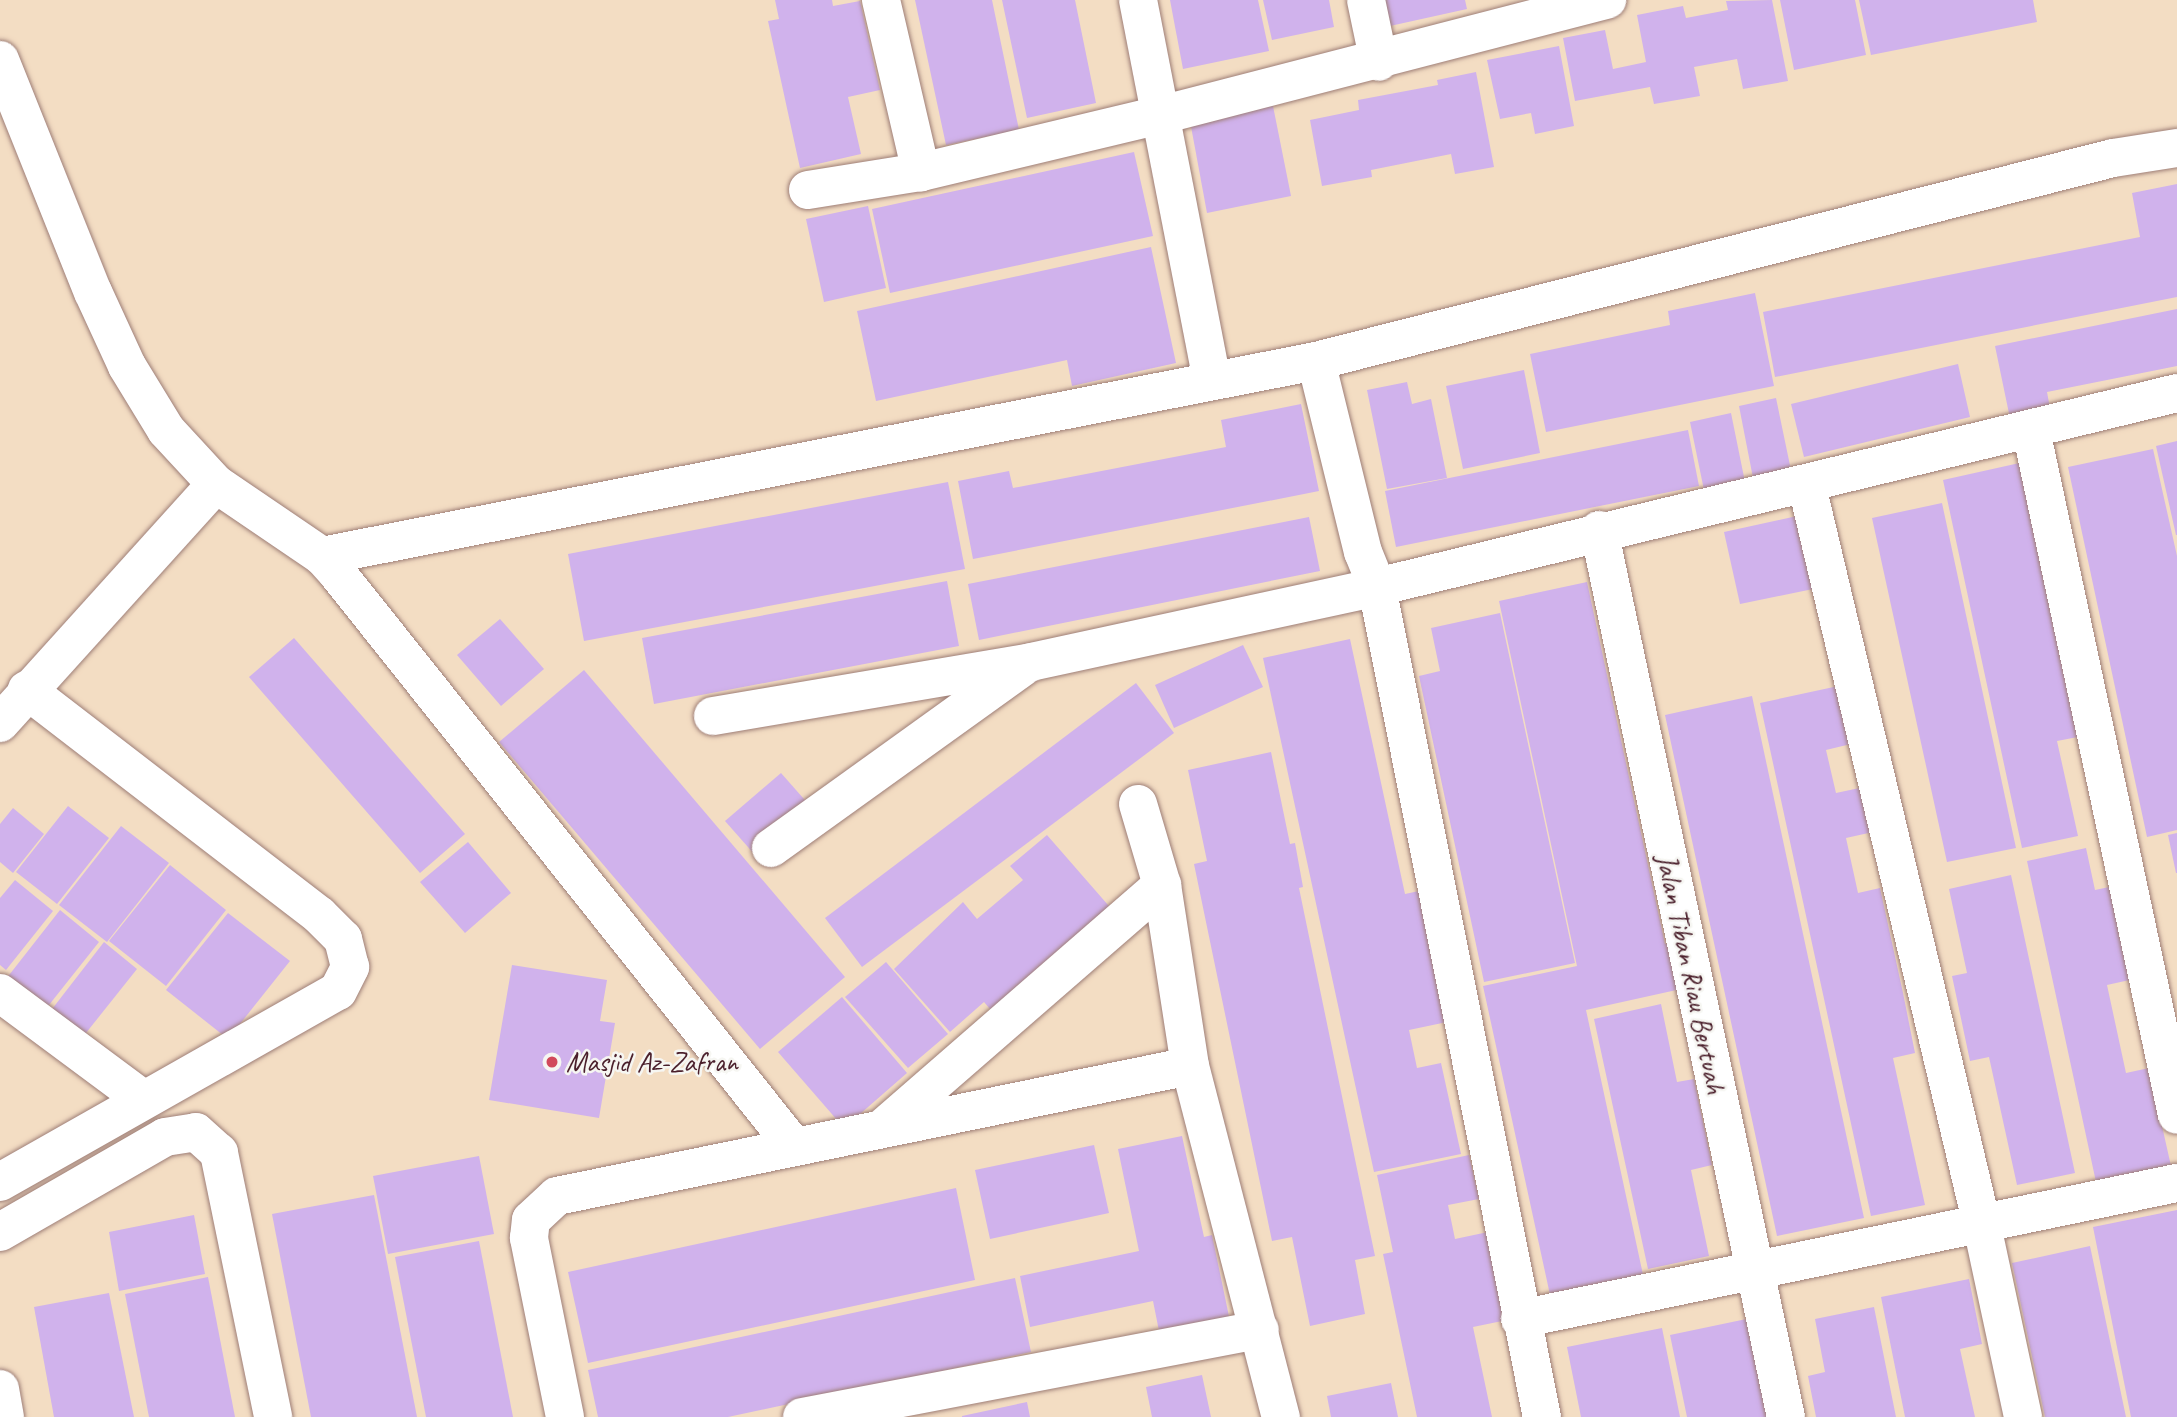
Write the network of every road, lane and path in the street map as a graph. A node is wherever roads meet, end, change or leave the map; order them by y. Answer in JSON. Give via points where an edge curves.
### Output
{"nodes":[{"id":1,"x":881,"y":0,"type":"edge"},
{"id":2,"x":1138,"y":0,"type":"edge"},
{"id":3,"x":1366,"y":0,"type":"edge"},
{"id":4,"x":1607,"y":0,"type":"edge"},
{"id":5,"x":0,"y":60,"type":"edge"},
{"id":6,"x":1379,"y":62,"type":"junction"},
{"id":7,"x":1161,"y":115,"type":"junction"},
{"id":8,"x":2177,"y":148,"type":"edge"},
{"id":9,"x":921,"y":172,"type":"junction"},
{"id":10,"x":808,"y":190,"type":"dead end"},
{"id":11,"x":1316,"y":360,"type":"junction"},
{"id":12,"x":1212,"y":381,"type":"junction"},
{"id":13,"x":2177,"y":393,"type":"edge"},
{"id":14,"x":2031,"y":430,"type":"junction"},
{"id":15,"x":216,"y":484,"type":"junction"},
{"id":16,"x":1807,"y":486,"type":"junction"},
{"id":17,"x":1599,"y":530,"type":"junction"},
{"id":18,"x":322,"y":556,"type":"junction"},
{"id":19,"x":1377,"y":587,"type":"junction"},
{"id":20,"x":1031,"y":662,"type":"junction"},
{"id":21,"x":27,"y":690,"type":"junction"},
{"id":22,"x":713,"y":716,"type":"dead end"},
{"id":23,"x":0,"y":723,"type":"edge"},
{"id":24,"x":1138,"y":804,"type":"dead end"},
{"id":25,"x":771,"y":848,"type":"dead end"},
{"id":26,"x":1162,"y":885,"type":"junction"},
{"id":27,"x":0,"y":993,"type":"edge"},
{"id":28,"x":1190,"y":1066,"type":"junction"},
{"id":29,"x":144,"y":1100,"type":"junction"},
{"id":30,"x":2177,"y":1115,"type":"edge"},
{"id":31,"x":885,"y":1125,"type":"junction"},
{"id":32,"x":792,"y":1144,"type":"junction"},
{"id":33,"x":0,"y":1182,"type":"edge"},
{"id":34,"x":2177,"y":1183,"type":"edge"},
{"id":35,"x":1981,"y":1221,"type":"junction"},
{"id":36,"x":0,"y":1232,"type":"edge"},
{"id":37,"x":1754,"y":1272,"type":"junction"},
{"id":38,"x":1520,"y":1319,"type":"junction"},
{"id":39,"x":1260,"y":1330,"type":"junction"},
{"id":40,"x":0,"y":1389,"type":"edge"},
{"id":41,"x":5,"y":1417,"type":"edge"},
{"id":42,"x":273,"y":1417,"type":"edge"},
{"id":43,"x":565,"y":1417,"type":"edge"},
{"id":44,"x":802,"y":1417,"type":"edge"},
{"id":45,"x":1281,"y":1417,"type":"edge"},
{"id":46,"x":1542,"y":1417,"type":"edge"},
{"id":47,"x":1786,"y":1417,"type":"edge"},
{"id":48,"x":2023,"y":1417,"type":"edge"}],
"edges":[{"from":1,"to":9,"type":"street"},
{"from":2,"to":7,"type":"street"},
{"from":3,"to":6,"type":"street"},
{"from":4,"to":6,"type":"street"},
{"from":5,"to":15,"type":"street","via":[[127,366],[166,430]]},
{"from":6,"to":7,"type":"street"},
{"from":7,"to":9,"type":"street"},
{"from":7,"to":12,"type":"street"},
{"from":8,"to":11,"type":"street","via":[[2113,158]]},
{"from":9,"to":10,"type":"street"},
{"from":11,"to":12,"type":"street"},
{"from":11,"to":19,"type":"street","via":[[1363,552]]},
{"from":12,"to":18,"type":"street"},
{"from":13,"to":14,"type":"street"},
{"from":14,"to":16,"type":"street"},
{"from":14,"to":30,"type":"street"},
{"from":15,"to":18,"type":"street"},
{"from":15,"to":21,"type":"street"},
{"from":16,"to":17,"type":"street"},
{"from":16,"to":35,"type":"street"},
{"from":17,"to":19,"type":"street"},
{"from":17,"to":37,"type":"street","name":"Jalan Tiban Riau Bertuah"},
{"from":18,"to":32,"type":"street"},
{"from":19,"to":20,"type":"street"},
{"from":19,"to":38,"type":"street"},
{"from":20,"to":22,"type":"street"},
{"from":20,"to":25,"type":"street"},
{"from":21,"to":23,"type":"street"},
{"from":21,"to":29,"type":"street","via":[[319,915],[343,939],[349,954],[347,980],[338,991]]},
{"from":24,"to":26,"type":"street"},
{"from":26,"to":28,"type":"street"},
{"from":26,"to":31,"type":"street"},
{"from":27,"to":29,"type":"street"},
{"from":28,"to":31,"type":"street"},
{"from":28,"to":39,"type":"street"},
{"from":29,"to":33,"type":"street"},
{"from":31,"to":32,"type":"street"},
{"from":32,"to":43,"type":"street","via":[[558,1196],[531,1220],[531,1255]]},
{"from":34,"to":35,"type":"street"},
{"from":35,"to":37,"type":"street"},
{"from":35,"to":48,"type":"street"},
{"from":36,"to":42,"type":"street","via":[[165,1137],[195,1132],[219,1153]]},
{"from":37,"to":38,"type":"street"},
{"from":37,"to":47,"type":"street","name":"Jalan Tiban Riau Bertuah"},
{"from":38,"to":46,"type":"street"},
{"from":39,"to":44,"type":"street"},
{"from":39,"to":45,"type":"street"},
{"from":40,"to":41,"type":"street"}]}
